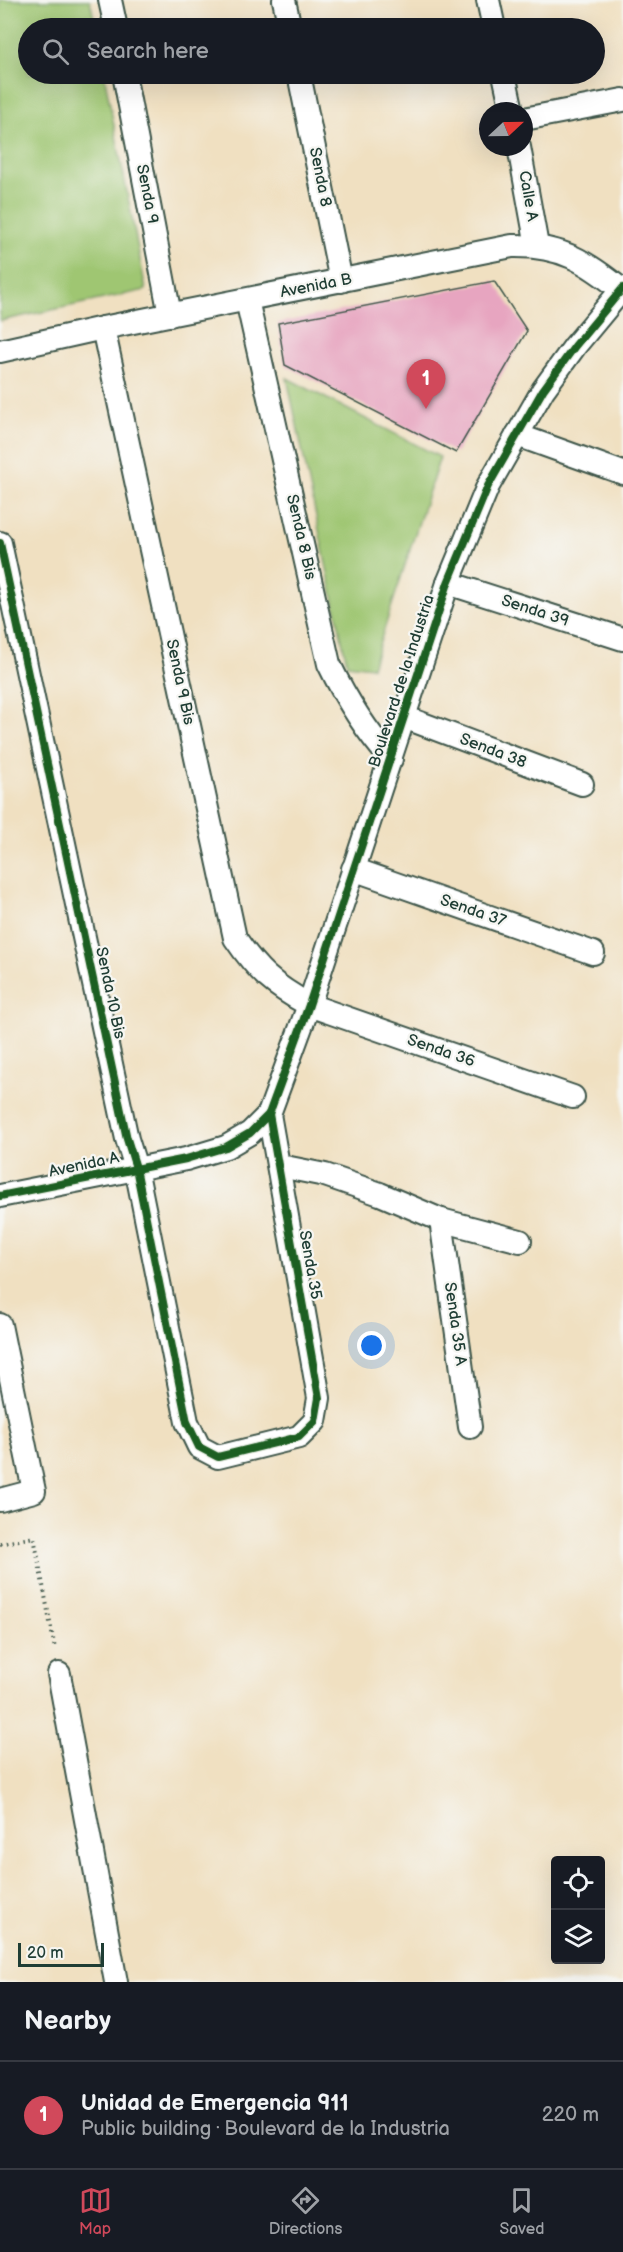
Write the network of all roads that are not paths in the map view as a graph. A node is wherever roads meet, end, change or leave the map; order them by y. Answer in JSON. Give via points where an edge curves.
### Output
{"nodes":[{"id":1,"x":110,"y":0,"type":"edge"},
{"id":2,"x":284,"y":0,"type":"edge"},
{"id":3,"x":488,"y":0,"type":"edge"},
{"id":4,"x":114,"y":18,"type":"edge"},
{"id":5,"x":288,"y":18,"type":"edge"},
{"id":6,"x":492,"y":18,"type":"edge"},
{"id":7,"x":126,"y":84,"type":"edge"},
{"id":8,"x":301,"y":84,"type":"edge"},
{"id":9,"x":506,"y":84,"type":"edge"},
{"id":10,"x":623,"y":100,"type":"edge"},
{"id":11,"x":510,"y":102,"type":"edge"},
{"id":12,"x":533,"y":116,"type":"edge"},
{"id":13,"x":521,"y":156,"type":"edge"},
{"id":14,"x":537,"y":246,"type":"junction"},
{"id":15,"x":341,"y":281,"type":"junction"},
{"id":16,"x":622,"y":290,"type":"edge"},
{"id":17,"x":247,"y":300,"type":"junction"},
{"id":18,"x":170,"y":315,"type":"junction"},
{"id":19,"x":103,"y":328,"type":"junction"},
{"id":20,"x":0,"y":351,"type":"edge"},
{"id":21,"x":517,"y":435,"type":"junction"},
{"id":22,"x":623,"y":473,"type":"edge"},
{"id":23,"x":0,"y":543,"type":"edge"},
{"id":24,"x":448,"y":583,"type":"junction"},
{"id":25,"x":623,"y":639,"type":"edge"},
{"id":26,"x":404,"y":717,"type":"junction"},
{"id":27,"x":391,"y":759,"type":"junction"},
{"id":28,"x":582,"y":784,"type":"dead end"},
{"id":29,"x":353,"y":869,"type":"junction"},
{"id":30,"x":593,"y":954,"type":"dead end"},
{"id":31,"x":309,"y":1005,"type":"junction"},
{"id":32,"x":573,"y":1097,"type":"dead end"},
{"id":33,"x":269,"y":1114,"type":"junction"},
{"id":34,"x":280,"y":1166,"type":"junction"},
{"id":35,"x":136,"y":1168,"type":"junction"},
{"id":36,"x":0,"y":1196,"type":"edge"},
{"id":37,"x":441,"y":1220,"type":"junction"},
{"id":38,"x":520,"y":1241,"type":"dead end"},
{"id":39,"x":0,"y":1325,"type":"edge"},
{"id":40,"x":470,"y":1427,"type":"dead end"},
{"id":41,"x":199,"y":1447,"type":"joint"},
{"id":42,"x":0,"y":1500,"type":"edge"},
{"id":43,"x":59,"y":1674,"type":"road end"},
{"id":44,"x":116,"y":1982,"type":"edge"}],
"edges":[{"from":1,"to":4,"type":"street"},
{"from":2,"to":5,"type":"street"},
{"from":3,"to":6,"type":"street"},
{"from":7,"to":18,"type":"street","name":"Senda 9"},
{"from":8,"to":15,"type":"street","name":"Senda 8"},
{"from":9,"to":11,"type":"street"},
{"from":10,"to":12,"type":"street"},
{"from":13,"to":14,"type":"street","name":"Calle A"},
{"from":14,"to":15,"type":"street","name":"Avenida B","via":[[512,246]]},
{"from":14,"to":16,"type":"street","name":"Avenida B","via":[[584,262]]},
{"from":15,"to":17,"type":"street","name":"Avenida B"},
{"from":16,"to":21,"type":"street","name":"Boulevard de la Industria","via":[[543,390]]},
{"from":17,"to":18,"type":"street","name":"Avenida B"},
{"from":17,"to":27,"type":"street","name":"Senda 8 Bis","via":[[329,664],[347,701]]},
{"from":18,"to":19,"type":"street","name":"Avenida B"},
{"from":19,"to":20,"type":"street","name":"Avenida B"},
{"from":19,"to":31,"type":"street","name":"Senda 9 Bis","via":[[235,938],[253,964],[277,987]]},
{"from":21,"to":22,"type":"street"},
{"from":21,"to":24,"type":"street","name":"Boulevard de la Industria","via":[[488,486]]},
{"from":23,"to":35,"type":"street","name":"Senda 10 Bis"},
{"from":24,"to":25,"type":"street","name":"Senda 39"},
{"from":24,"to":26,"type":"street","name":"Boulevard de la Industria"},
{"from":26,"to":27,"type":"street","name":"Boulevard de la Industria"},
{"from":26,"to":28,"type":"street","name":"Senda 38"},
{"from":27,"to":29,"type":"street","name":"Boulevard de la Industria"},
{"from":29,"to":30,"type":"street","name":"Senda 37"},
{"from":29,"to":31,"type":"street","name":"Boulevard de la Industria"},
{"from":31,"to":32,"type":"street","name":"Senda 36"},
{"from":31,"to":33,"type":"street","name":"Boulevard de la Industria"},
{"from":33,"to":34,"type":"street","name":"Senda 35"},
{"from":33,"to":35,"type":"street","name":"Avenida A","via":[[250,1133],[226,1147]]},
{"from":34,"to":37,"type":"street","via":[[325,1175]]},
{"from":34,"to":41,"type":"street","name":"Senda 35","via":[[319,1398],[315,1421],[299,1437],[218,1457]]},
{"from":35,"to":36,"type":"street","name":"Avenida A"},
{"from":35,"to":41,"type":"street","name":"Senda 10 Bis","via":[[187,1422]]},
{"from":37,"to":38,"type":"street"},
{"from":37,"to":40,"type":"street","name":"Senda 35 A"},
{"from":39,"to":42,"type":"street","via":[[34,1491]]},
{"from":43,"to":44,"type":"street"}]}
